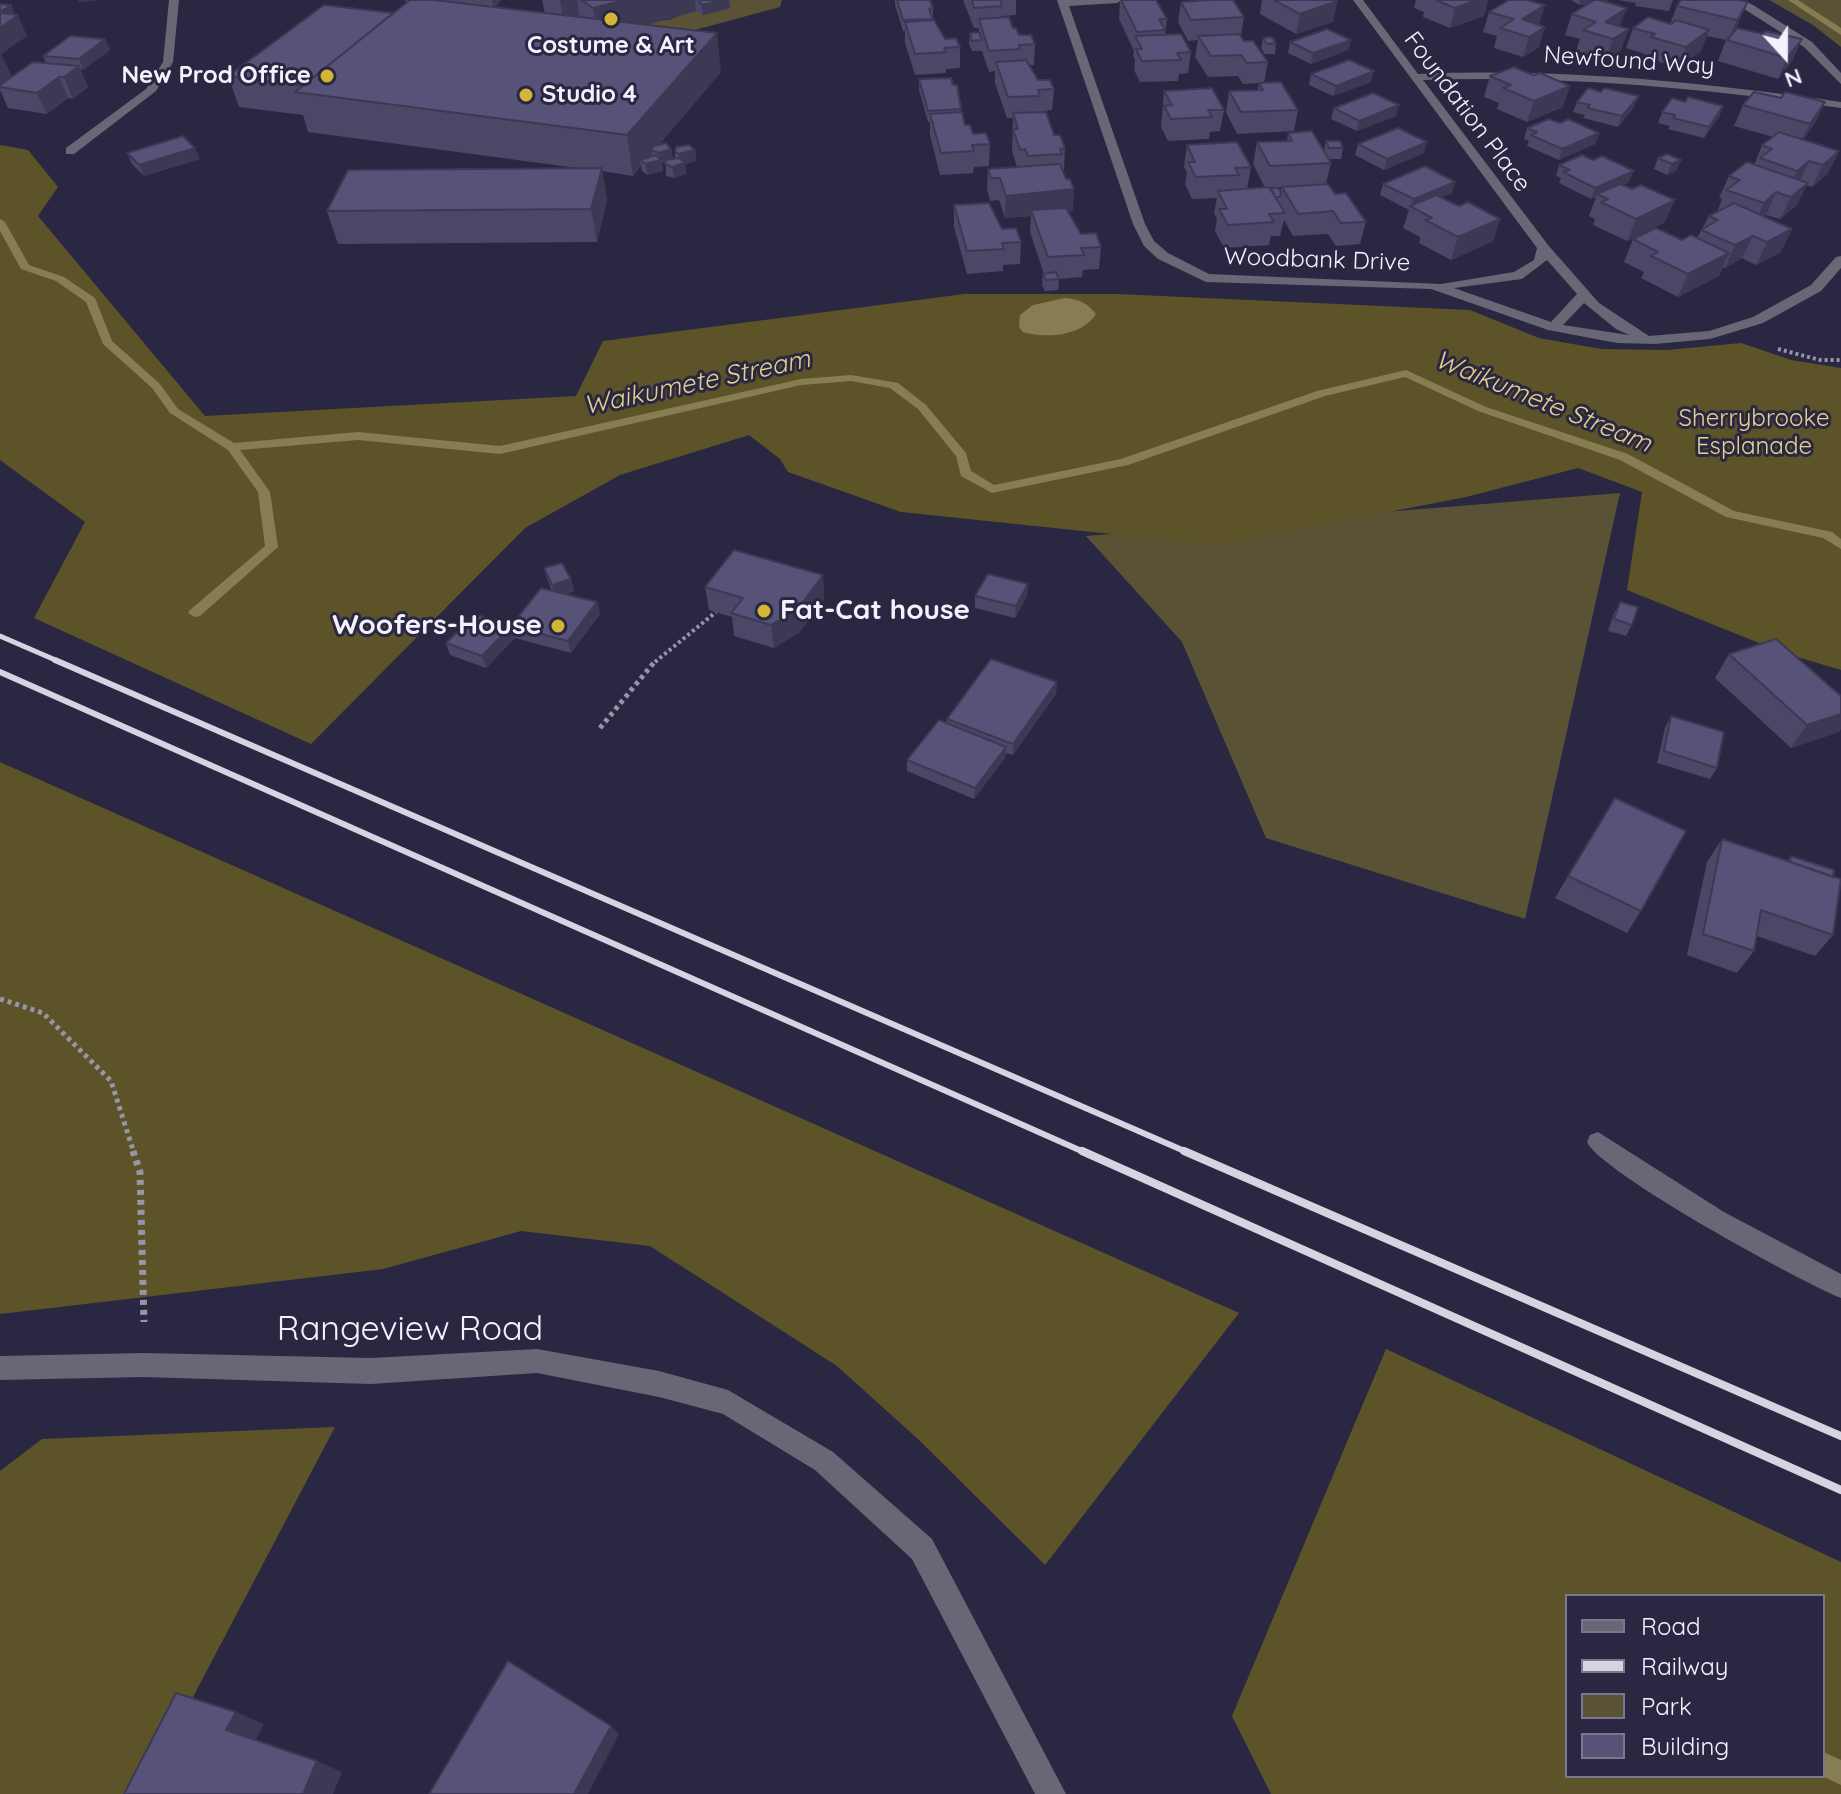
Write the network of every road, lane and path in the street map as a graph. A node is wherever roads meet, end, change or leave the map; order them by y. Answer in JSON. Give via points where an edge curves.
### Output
{"nodes":[{"id":1,"x":174,"y":0,"type":"edge"},
{"id":2,"x":1117,"y":0,"type":"edge"},
{"id":3,"x":1358,"y":0,"type":"edge"},
{"id":4,"x":1735,"y":0,"type":"edge"},
{"id":5,"x":1062,"y":1,"type":"edge"},
{"id":6,"x":1413,"y":77,"type":"junction"},
{"id":7,"x":1841,"y":81,"type":"edge"},
{"id":8,"x":1841,"y":105,"type":"edge"},
{"id":9,"x":70,"y":151,"type":"dead end"},
{"id":10,"x":1543,"y":248,"type":"junction"},
{"id":11,"x":1841,"y":260,"type":"edge"},
{"id":12,"x":1432,"y":285,"type":"junction"},
{"id":13,"x":1583,"y":295,"type":"junction"},
{"id":14,"x":1553,"y":327,"type":"junction"},
{"id":15,"x":1655,"y":340,"type":"junction"},
{"id":16,"x":1774,"y":348,"type":"dead end"},
{"id":17,"x":1841,"y":360,"type":"edge"},
{"id":18,"x":716,"y":612,"type":"edge"},
{"id":19,"x":600,"y":728,"type":"dead end"},
{"id":20,"x":0,"y":999,"type":"edge"},
{"id":21,"x":1598,"y":1142,"type":"dead end"},
{"id":22,"x":1841,"y":1286,"type":"edge"},
{"id":23,"x":143,"y":1365,"type":"junction"},
{"id":24,"x":0,"y":1368,"type":"edge"},
{"id":25,"x":1051,"y":1794,"type":"edge"}],
"edges":[{"from":1,"to":9,"type":"street","via":[[168,62],[150,91]]},
{"from":2,"to":5,"type":"street"},
{"from":3,"to":6,"type":"street","name":"Foundation Place"},
{"from":4,"to":7,"type":"street","via":[[1812,49]]},
{"from":5,"to":12,"type":"street","name":"Woodbank Drive","via":[[1139,224],[1163,256],[1206,278]]},
{"from":6,"to":8,"type":"street","name":"Newfound Way","via":[[1562,77]]},
{"from":6,"to":10,"type":"street","name":"Foundation Place"},
{"from":10,"to":12,"type":"street","via":[[1540,262],[1517,276]]},
{"from":10,"to":13,"type":"street","name":"Foundation Place"},
{"from":11,"to":15,"type":"street","name":"Woodbank Drive","via":[[1816,288],[1758,320],[1710,335]]},
{"from":12,"to":14,"type":"street","name":"Woodbank Drive"},
{"from":13,"to":14,"type":"street"},
{"from":13,"to":15,"type":"street","name":"Foundation Place","via":[[1621,326]]},
{"from":14,"to":15,"type":"street","name":"Woodbank Drive"},
{"from":16,"to":17,"type":"path"},
{"from":18,"to":19,"type":"path","via":[[662,653]]},
{"from":20,"to":23,"type":"path","via":[[43,1013],[111,1081],[140,1172]]},
{"from":21,"to":22,"type":"street","via":[[1649,1178]]},
{"from":23,"to":24,"type":"street","name":"Rangeview Road"},
{"from":23,"to":25,"type":"street","name":"Rangeview Road","via":[[371,1371],[537,1361],[728,1403],[824,1461],[922,1549]]}]}
